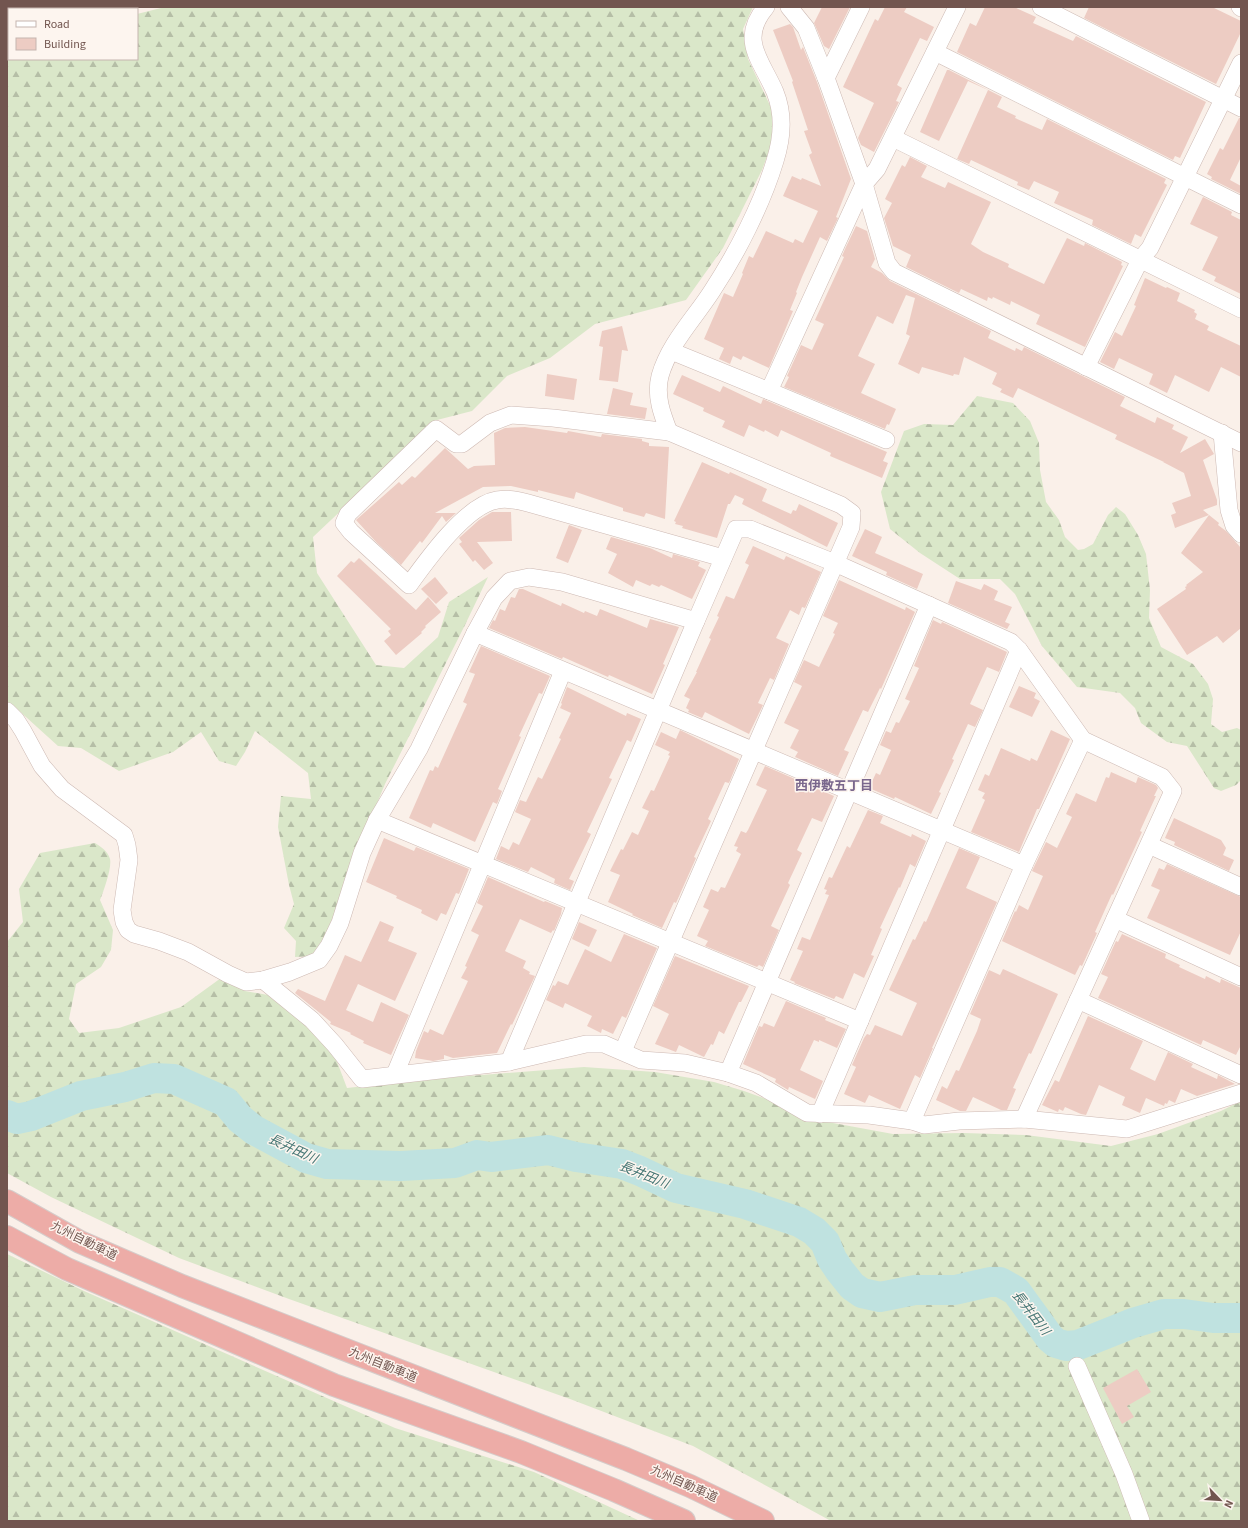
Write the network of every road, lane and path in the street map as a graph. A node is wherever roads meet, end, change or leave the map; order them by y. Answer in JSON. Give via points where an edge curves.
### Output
{"nodes":[{"id":1,"x":766,"y":7,"type":"edge"},
{"id":2,"x":790,"y":7,"type":"edge"},
{"id":3,"x":861,"y":7,"type":"edge"},
{"id":4,"x":958,"y":7,"type":"edge"},
{"id":5,"x":1041,"y":7,"type":"edge"},
{"id":6,"x":935,"y":52,"type":"junction"},
{"id":7,"x":1241,"y":63,"type":"edge"},
{"id":8,"x":826,"y":78,"type":"junction"},
{"id":9,"x":1223,"y":99,"type":"junction"},
{"id":10,"x":1241,"y":108,"type":"edge"},
{"id":11,"x":893,"y":138,"type":"junction"},
{"id":12,"x":1185,"y":177,"type":"junction"},
{"id":13,"x":864,"y":184,"type":"junction"},
{"id":14,"x":1241,"y":205,"type":"edge"},
{"id":15,"x":1140,"y":260,"type":"junction"},
{"id":16,"x":1241,"y":309,"type":"edge"},
{"id":17,"x":671,"y":351,"type":"junction"},
{"id":18,"x":1086,"y":367,"type":"junction"},
{"id":19,"x":769,"y":391,"type":"junction"},
{"id":20,"x":669,"y":432,"type":"junction"},
{"id":21,"x":1222,"y":433,"type":"junction"},
{"id":22,"x":886,"y":440,"type":"dead end"},
{"id":23,"x":1241,"y":443,"type":"edge"},
{"id":24,"x":1241,"y":534,"type":"edge"},
{"id":25,"x":723,"y":558,"type":"junction"},
{"id":26,"x":835,"y":564,"type":"junction"},
{"id":27,"x":929,"y":605,"type":"junction"},
{"id":28,"x":696,"y":621,"type":"junction"},
{"id":29,"x":475,"y":633,"type":"junction"},
{"id":30,"x":1019,"y":650,"type":"junction"},
{"id":31,"x":564,"y":670,"type":"junction"},
{"id":32,"x":7,"y":711,"type":"edge"},
{"id":33,"x":658,"y":711,"type":"junction"},
{"id":34,"x":1083,"y":740,"type":"junction"},
{"id":35,"x":754,"y":751,"type":"junction"},
{"id":36,"x":849,"y":791,"type":"junction"},
{"id":37,"x":377,"y":820,"type":"junction"},
{"id":38,"x":941,"y":831,"type":"junction"},
{"id":39,"x":1149,"y":845,"type":"junction"},
{"id":40,"x":483,"y":864,"type":"junction"},
{"id":41,"x":1024,"y":865,"type":"junction"},
{"id":42,"x":1241,"y":887,"type":"edge"},
{"id":43,"x":577,"y":903,"type":"junction"},
{"id":44,"x":1115,"y":919,"type":"junction"},
{"id":45,"x":670,"y":942,"type":"junction"},
{"id":46,"x":1241,"y":977,"type":"edge"},
{"id":47,"x":263,"y":980,"type":"junction"},
{"id":48,"x":767,"y":983,"type":"junction"},
{"id":49,"x":1078,"y":1000,"type":"junction"},
{"id":50,"x":860,"y":1021,"type":"junction"},
{"id":51,"x":623,"y":1051,"type":"junction"},
{"id":52,"x":509,"y":1062,"type":"junction"},
{"id":53,"x":395,"y":1074,"type":"junction"},
{"id":54,"x":728,"y":1074,"type":"junction"},
{"id":55,"x":1241,"y":1075,"type":"edge"},
{"id":56,"x":1241,"y":1093,"type":"edge"},
{"id":57,"x":820,"y":1114,"type":"junction"},
{"id":58,"x":1024,"y":1119,"type":"junction"},
{"id":59,"x":912,"y":1121,"type":"junction"},
{"id":60,"x":7,"y":1201,"type":"edge"},
{"id":61,"x":7,"y":1237,"type":"edge"},
{"id":62,"x":1077,"y":1366,"type":"dead end"},
{"id":63,"x":684,"y":1521,"type":"edge"},
{"id":64,"x":763,"y":1521,"type":"edge"},
{"id":65,"x":1141,"y":1521,"type":"edge"}],
"edges":[{"from":1,"to":17,"type":"street","via":[[757,20],[753,44],[775,93],[780,112],[781,136],[776,160],[734,255]]},
{"from":2,"to":8,"type":"street","via":[[806,28]]},
{"from":3,"to":8,"type":"street"},
{"from":4,"to":6,"type":"street"},
{"from":5,"to":9,"type":"street"},
{"from":6,"to":11,"type":"street"},
{"from":6,"to":12,"type":"street"},
{"from":7,"to":9,"type":"street"},
{"from":8,"to":13,"type":"street"},
{"from":9,"to":10,"type":"street"},
{"from":9,"to":12,"type":"street"},
{"from":11,"to":13,"type":"street","via":[[877,169]]},
{"from":11,"to":15,"type":"street"},
{"from":12,"to":14,"type":"street"},
{"from":12,"to":15,"type":"street","via":[[1150,248]]},
{"from":13,"to":18,"type":"street","via":[[887,264],[894,272]]},
{"from":13,"to":19,"type":"street"},
{"from":15,"to":16,"type":"street"},
{"from":15,"to":18,"type":"street"},
{"from":17,"to":19,"type":"street"},
{"from":17,"to":20,"type":"street","via":[[660,377],[658,402]]},
{"from":18,"to":21,"type":"street"},
{"from":19,"to":22,"type":"street"},
{"from":20,"to":25,"type":"street","via":[[511,415],[490,423],[462,444],[456,444],[436,429],[348,514],[344,523],[409,585],[434,550],[475,509],[496,500],[511,499],[528,503]]},
{"from":20,"to":26,"type":"street","via":[[841,505],[852,513],[851,527]]},
{"from":21,"to":23,"type":"street"},
{"from":21,"to":24,"type":"street","via":[[1229,510],[1234,526]]},
{"from":25,"to":26,"type":"street","via":[[736,528],[750,529]]},
{"from":25,"to":28,"type":"street"},
{"from":26,"to":27,"type":"street"},
{"from":26,"to":35,"type":"street"},
{"from":27,"to":30,"type":"street","via":[[1011,642]]},
{"from":27,"to":36,"type":"street"},
{"from":28,"to":29,"type":"street","via":[[562,582],[529,577],[510,581],[499,592]]},
{"from":28,"to":33,"type":"street"},
{"from":29,"to":31,"type":"street"},
{"from":29,"to":37,"type":"street","via":[[419,749]]},
{"from":30,"to":34,"type":"street"},
{"from":30,"to":38,"type":"street"},
{"from":31,"to":33,"type":"street"},
{"from":31,"to":40,"type":"street"},
{"from":32,"to":47,"type":"street","via":[[23,731],[42,766],[62,789],[124,835],[129,860],[122,910],[128,930],[188,952],[246,982]]},
{"from":33,"to":35,"type":"street"},
{"from":33,"to":43,"type":"street"},
{"from":34,"to":39,"type":"street","via":[[1162,777],[1174,791]]},
{"from":34,"to":41,"type":"street"},
{"from":35,"to":36,"type":"street"},
{"from":35,"to":45,"type":"street"},
{"from":36,"to":38,"type":"street"},
{"from":36,"to":48,"type":"street"},
{"from":37,"to":40,"type":"street"},
{"from":37,"to":47,"type":"street","via":[[362,853],[340,923],[329,946],[319,960]]},
{"from":38,"to":41,"type":"street"},
{"from":38,"to":50,"type":"street"},
{"from":39,"to":42,"type":"street"},
{"from":39,"to":44,"type":"street"},
{"from":40,"to":43,"type":"street"},
{"from":40,"to":53,"type":"street"},
{"from":41,"to":59,"type":"street"},
{"from":43,"to":45,"type":"street"},
{"from":43,"to":52,"type":"street"},
{"from":44,"to":46,"type":"street"},
{"from":44,"to":49,"type":"street"},
{"from":45,"to":48,"type":"street"},
{"from":45,"to":51,"type":"street"},
{"from":47,"to":53,"type":"street","via":[[312,1020],[362,1079]]},
{"from":48,"to":50,"type":"street"},
{"from":48,"to":54,"type":"street"},
{"from":49,"to":55,"type":"street"},
{"from":49,"to":58,"type":"street"},
{"from":50,"to":57,"type":"street"},
{"from":51,"to":52,"type":"street","via":[[604,1044],[586,1044]]},
{"from":51,"to":54,"type":"street","via":[[641,1060],[684,1063]]},
{"from":52,"to":53,"type":"street"},
{"from":54,"to":57,"type":"street","via":[[756,1083],[807,1113]]},
{"from":56,"to":58,"type":"street","via":[[1127,1129]]},
{"from":57,"to":59,"type":"street","via":[[870,1115]]},
{"from":58,"to":59,"type":"street","via":[[924,1125]]},
{"from":60,"to":64,"type":"highway","name":"九州自動車道","via":[[80,1242],[182,1286],[626,1459]]},
{"from":61,"to":63,"type":"highway","via":[[67,1269],[334,1385],[521,1452]]},
{"from":62,"to":65,"type":"street","via":[[1124,1474]]}]}
